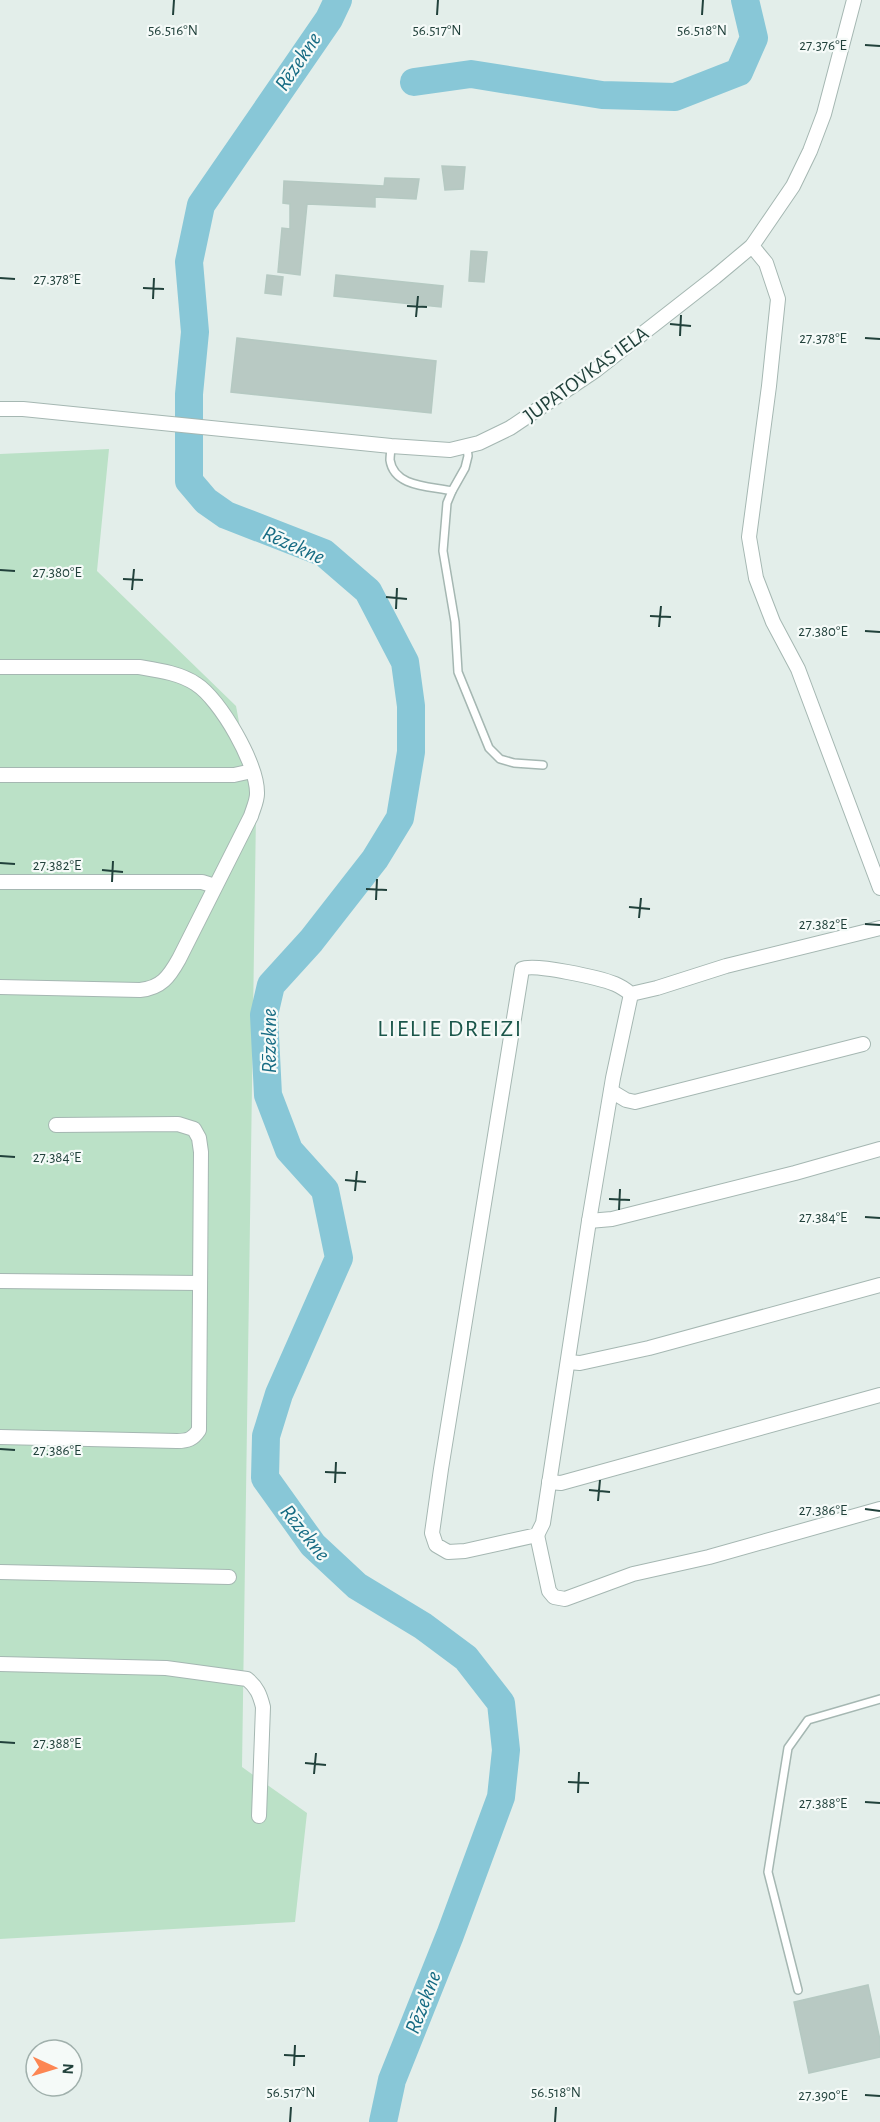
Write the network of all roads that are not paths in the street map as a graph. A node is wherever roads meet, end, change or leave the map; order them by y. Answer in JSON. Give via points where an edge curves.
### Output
{"nodes":[{"id":1,"x":854,"y":0,"type":"edge"},
{"id":2,"x":752,"y":246,"type":"junction"},
{"id":3,"x":0,"y":410,"type":"edge"},
{"id":4,"x":391,"y":446,"type":"junction"},
{"id":5,"x":467,"y":447,"type":"junction"},
{"id":6,"x":452,"y":491,"type":"junction"},
{"id":7,"x":0,"y":667,"type":"edge"},
{"id":8,"x":543,"y":765,"type":"dead end"},
{"id":9,"x":252,"y":771,"type":"junction"},
{"id":10,"x":0,"y":775,"type":"edge"},
{"id":11,"x":0,"y":882,"type":"edge"},
{"id":12,"x":215,"y":886,"type":"junction"},
{"id":13,"x":880,"y":888,"type":"edge"},
{"id":14,"x":880,"y":928,"type":"edge"},
{"id":15,"x":0,"y":987,"type":"edge"},
{"id":16,"x":631,"y":994,"type":"junction"},
{"id":17,"x":863,"y":1044,"type":"dead end"},
{"id":18,"x":611,"y":1091,"type":"junction"},
{"id":19,"x":56,"y":1125,"type":"dead end"},
{"id":20,"x":880,"y":1149,"type":"edge"},
{"id":21,"x":589,"y":1221,"type":"junction"},
{"id":22,"x":0,"y":1281,"type":"edge"},
{"id":23,"x":200,"y":1283,"type":"junction"},
{"id":24,"x":880,"y":1285,"type":"edge"},
{"id":25,"x":568,"y":1362,"type":"junction"},
{"id":26,"x":880,"y":1395,"type":"edge"},
{"id":27,"x":0,"y":1437,"type":"edge"},
{"id":28,"x":549,"y":1482,"type":"junction"},
{"id":29,"x":880,"y":1509,"type":"edge"},
{"id":30,"x":537,"y":1535,"type":"junction"},
{"id":31,"x":0,"y":1572,"type":"edge"},
{"id":32,"x":229,"y":1577,"type":"dead end"},
{"id":33,"x":0,"y":1664,"type":"edge"},
{"id":34,"x":880,"y":1699,"type":"edge"},
{"id":35,"x":259,"y":1816,"type":"dead end"},
{"id":36,"x":798,"y":1990,"type":"dead end"}],
"edges":[{"from":1,"to":2,"type":"street","name":"JUPATOVKAS IELA","via":[[824,114],[810,151],[793,186]]},
{"from":2,"to":5,"type":"street","name":"JUPATOVKAS IELA","via":[[579,382],[510,428]]},
{"from":2,"to":13,"type":"street","via":[[766,263],[778,298],[749,537],[756,578],[773,622],[798,669]]},
{"from":3,"to":4,"type":"street","name":"JUPATOVKAS IELA","via":[[135,419]]},
{"from":4,"to":5,"type":"street","name":"JUPATOVKAS IELA","via":[[450,450]]},
{"from":4,"to":6,"type":"lane","via":[[390,461],[395,472],[424,487]]},
{"from":5,"to":6,"type":"lane","via":[[465,468]]},
{"from":6,"to":8,"type":"lane","via":[[447,503],[443,551],[455,622],[458,672],[489,748],[500,759]]},
{"from":7,"to":9,"type":"street","via":[[139,667],[182,677],[213,699],[249,759]]},
{"from":9,"to":10,"type":"street","via":[[234,775]]},
{"from":9,"to":12,"type":"street","via":[[257,796]]},
{"from":11,"to":12,"type":"street","via":[[202,882]]},
{"from":12,"to":15,"type":"street","via":[[169,977],[151,989]]},
{"from":14,"to":16,"type":"street"},
{"from":16,"to":18,"type":"street"},
{"from":16,"to":30,"type":"street","via":[[615,984],[554,970],[522,969],[432,1533],[436,1545],[448,1552]]},
{"from":17,"to":18,"type":"street","via":[[635,1102]]},
{"from":18,"to":21,"type":"street"},
{"from":19,"to":23,"type":"street","via":[[178,1124],[194,1129],[201,1152]]},
{"from":20,"to":21,"type":"street","via":[[612,1219]]},
{"from":21,"to":25,"type":"street"},
{"from":22,"to":23,"type":"street"},
{"from":23,"to":27,"type":"street","via":[[200,1415],[194,1437],[177,1442]]},
{"from":24,"to":25,"type":"street","via":[[649,1348],[580,1363]]},
{"from":25,"to":28,"type":"street"},
{"from":26,"to":28,"type":"street","via":[[561,1483]]},
{"from":28,"to":30,"type":"street"},
{"from":29,"to":30,"type":"street","via":[[633,1574],[565,1599],[554,1597],[549,1590]]},
{"from":31,"to":32,"type":"street"},
{"from":33,"to":35,"type":"street","via":[[166,1668],[247,1679],[260,1694],[263,1707]]},
{"from":34,"to":36,"type":"lane","via":[[808,1720],[788,1748],[768,1872]]}]}
